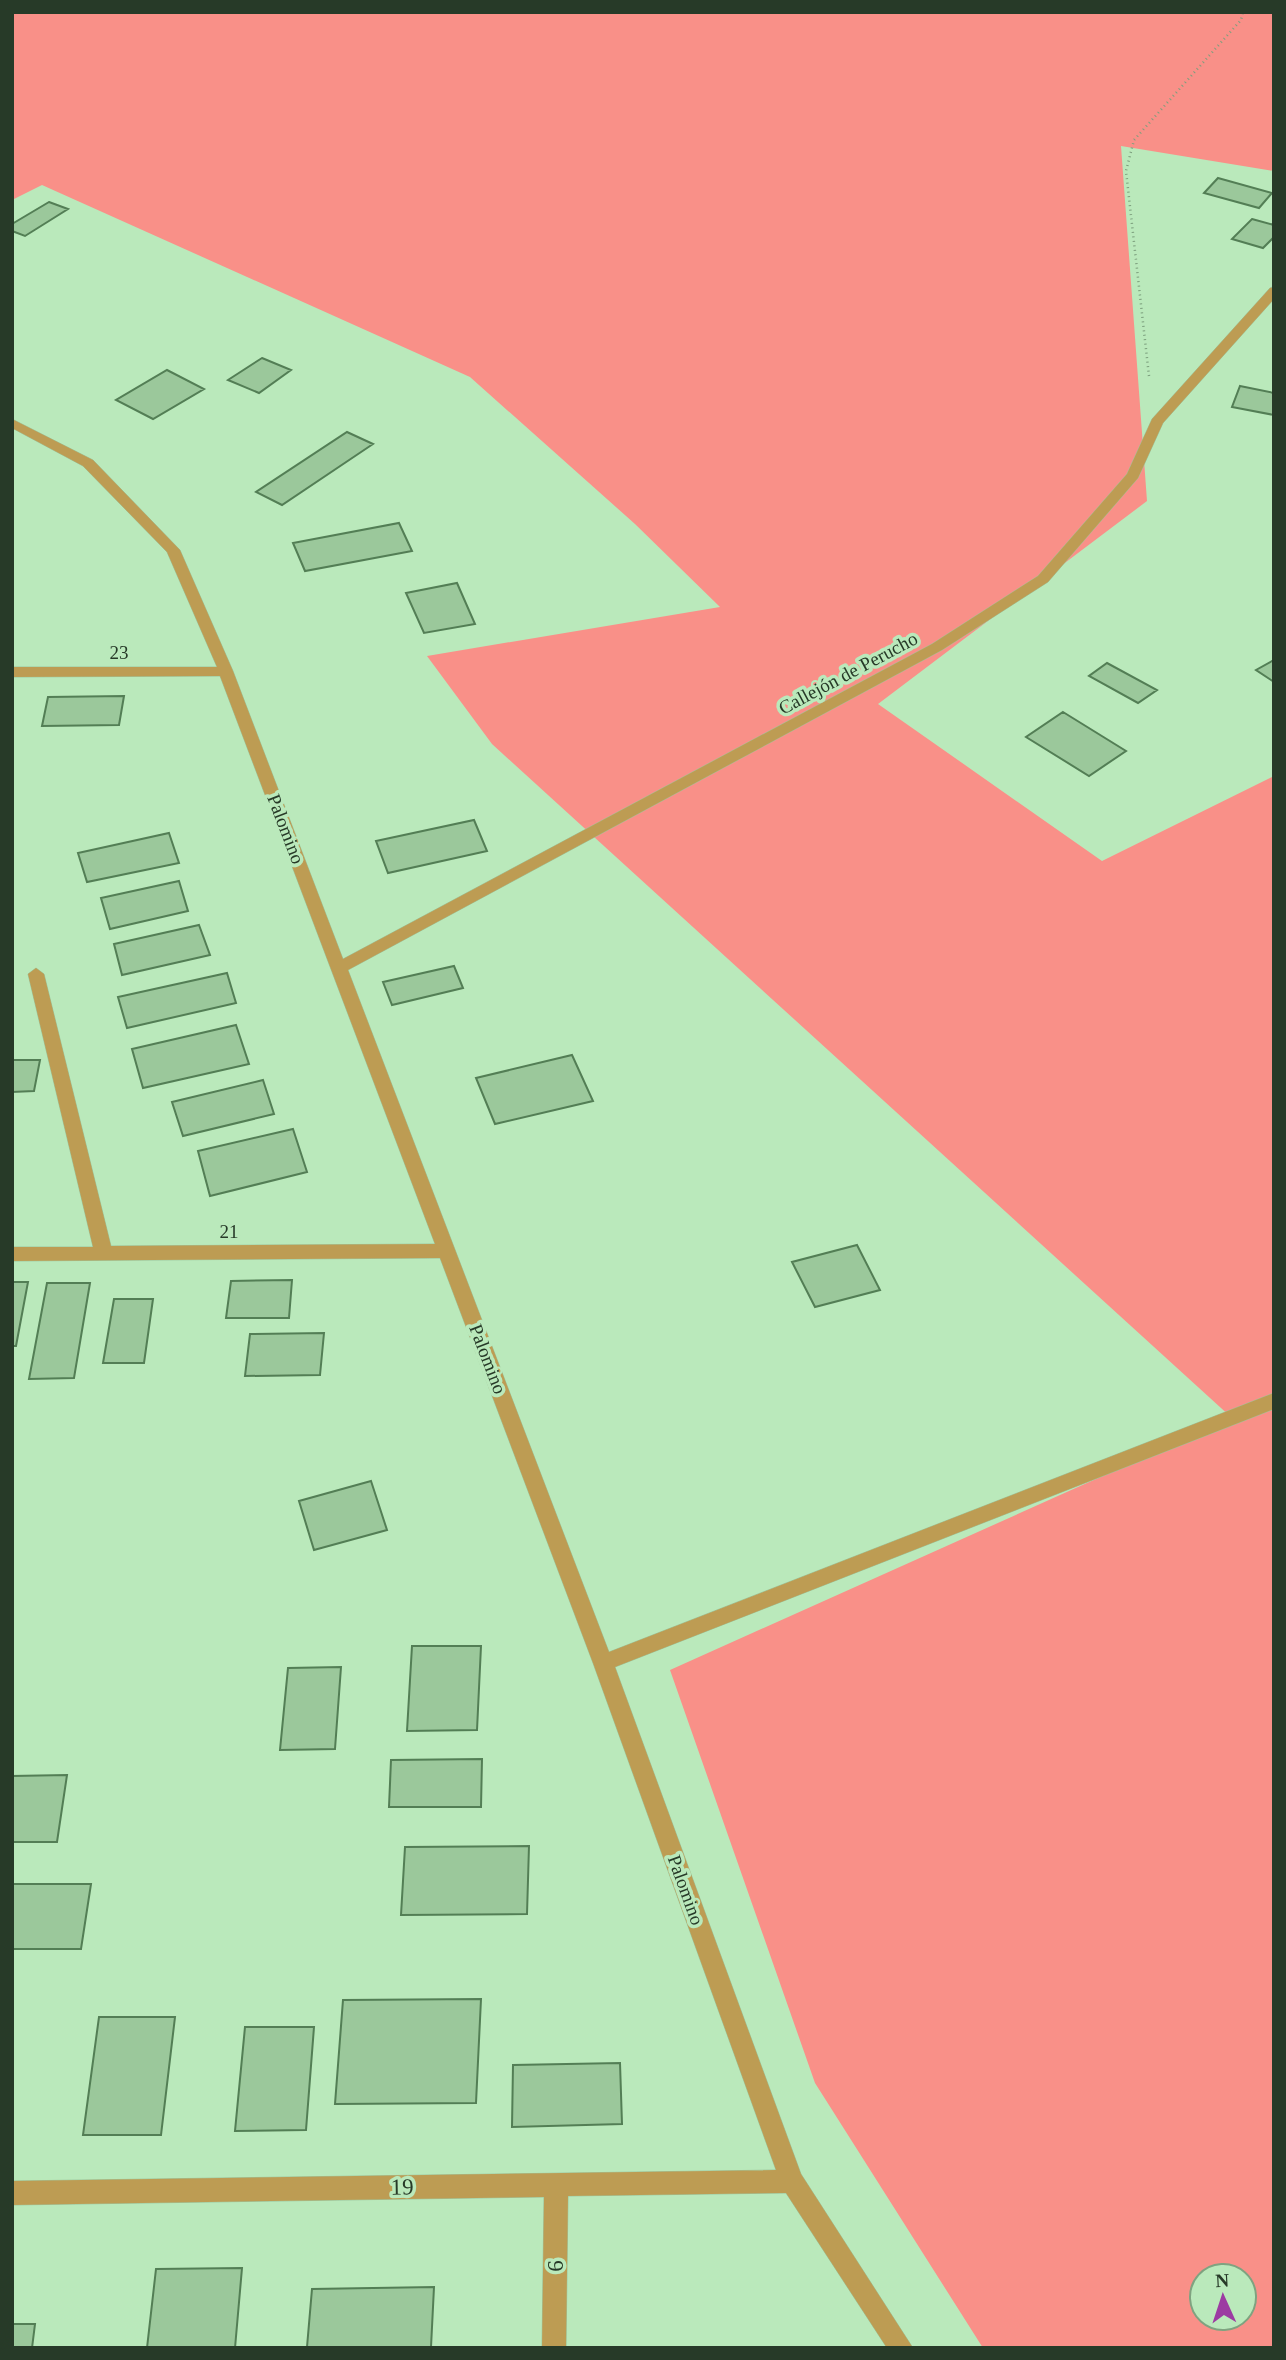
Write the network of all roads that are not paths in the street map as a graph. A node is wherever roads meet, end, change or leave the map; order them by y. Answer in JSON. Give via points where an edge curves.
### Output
{"nodes":[{"id":1,"x":1274,"y":291,"type":"edge"},
{"id":2,"x":12,"y":423,"type":"edge"},
{"id":3,"x":226,"y":671,"type":"junction"},
{"id":4,"x":12,"y":672,"type":"edge"},
{"id":5,"x":339,"y":968,"type":"junction"},
{"id":6,"x":36,"y":974,"type":"dead end"},
{"id":7,"x":447,"y":1251,"type":"junction"},
{"id":8,"x":104,"y":1253,"type":"junction"},
{"id":9,"x":12,"y":1254,"type":"edge"},
{"id":10,"x":1274,"y":1401,"type":"edge"},
{"id":11,"x":603,"y":1663,"type":"junction"},
{"id":12,"x":792,"y":2181,"type":"junction"},
{"id":13,"x":556,"y":2185,"type":"junction"},
{"id":14,"x":12,"y":2193,"type":"edge"},
{"id":15,"x":554,"y":2348,"type":"edge"},
{"id":16,"x":901,"y":2348,"type":"edge"}],
"edges":[{"from":1,"to":5,"type":"street","name":"Callejón de Perucho","via":[[1157,422],[1133,475],[1043,579],[937,647]]},
{"from":2,"to":3,"type":"street","name":"Palomino","via":[[88,463],[173,550]]},
{"from":3,"to":4,"type":"street","name":"23"},
{"from":3,"to":5,"type":"street","name":"Palomino"},
{"from":5,"to":7,"type":"street","name":"Palomino"},
{"from":6,"to":8,"type":"street"},
{"from":7,"to":8,"type":"street","name":"21"},
{"from":7,"to":11,"type":"street","name":"Palomino"},
{"from":8,"to":9,"type":"street","name":"21"},
{"from":10,"to":11,"type":"street"},
{"from":11,"to":12,"type":"street","name":"Palomino"},
{"from":12,"to":13,"type":"street","name":"19"},
{"from":12,"to":16,"type":"street","name":"Palomino"},
{"from":13,"to":14,"type":"street","name":"19"},
{"from":13,"to":15,"type":"street","name":"6"}]}
